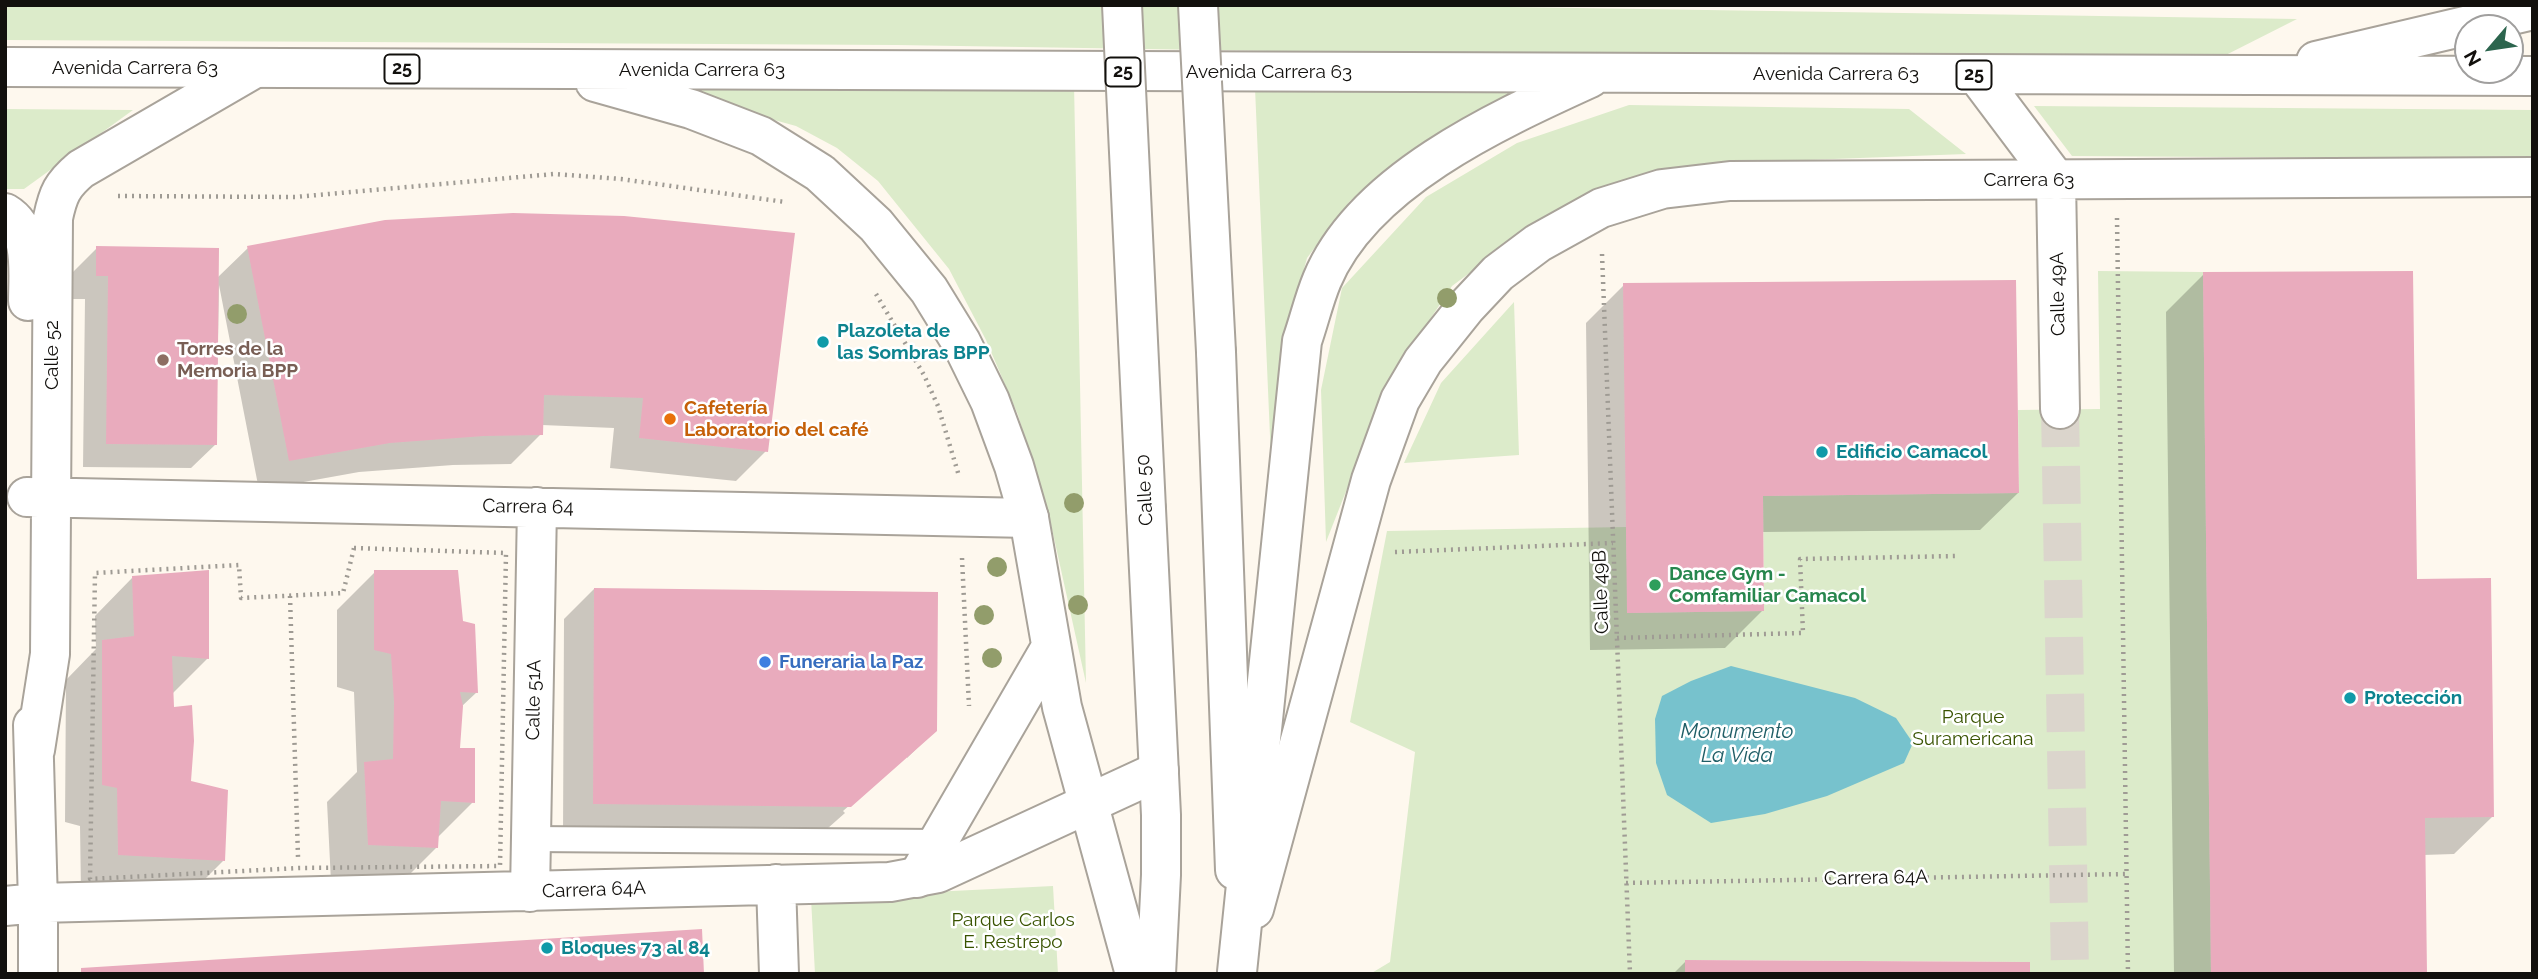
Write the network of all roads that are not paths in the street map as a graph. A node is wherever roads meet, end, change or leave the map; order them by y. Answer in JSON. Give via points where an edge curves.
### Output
{"nodes":[{"id":1,"x":1122,"y":5,"type":"edge"},
{"id":2,"x":1198,"y":5,"type":"edge"},
{"id":3,"x":2533,"y":10,"type":"edge"},
{"id":4,"x":5,"y":67,"type":"edge"},
{"id":5,"x":255,"y":68,"type":"junction"},
{"id":6,"x":549,"y":69,"type":"junction"},
{"id":7,"x":1600,"y":73,"type":"junction"},
{"id":8,"x":1977,"y":75,"type":"junction"},
{"id":9,"x":2253,"y":76,"type":"junction"},
{"id":10,"x":2533,"y":76,"type":"edge"},
{"id":11,"x":2533,"y":177,"type":"edge"},
{"id":12,"x":2056,"y":180,"type":"junction"},
{"id":13,"x":14,"y":224,"type":"edge"},
{"id":14,"x":2060,"y":409,"type":"tunnel mouth"},
{"id":15,"x":39,"y":497,"type":"junction"},
{"id":16,"x":537,"y":508,"type":"junction"},
{"id":17,"x":1029,"y":518,"type":"junction"},
{"id":18,"x":1051,"y":647,"type":"junction"},
{"id":19,"x":1159,"y":771,"type":"junction"},
{"id":20,"x":1088,"y":803,"type":"junction"},
{"id":21,"x":531,"y":839,"type":"junction"},
{"id":22,"x":938,"y":842,"type":"junction"},
{"id":23,"x":917,"y":878,"type":"junction"},
{"id":24,"x":776,"y":884,"type":"junction"},
{"id":25,"x":530,"y":892,"type":"junction"},
{"id":26,"x":22,"y":905,"type":"edge"},
{"id":27,"x":1237,"y":973,"type":"edge"},
{"id":28,"x":38,"y":974,"type":"edge"},
{"id":29,"x":779,"y":974,"type":"edge"},
{"id":30,"x":1135,"y":974,"type":"edge"},
{"id":31,"x":1156,"y":974,"type":"edge"}],
"edges":[{"from":1,"to":19,"type":"main road","name":"Calle 50","bridge":true},
{"from":2,"to":27,"type":"main road","bridge":true,"via":[[1216,352]]},
{"from":3,"to":9,"type":"main road"},
{"from":4,"to":5,"type":"main road","name":"Avenida Carrera 63","number":"25"},
{"from":5,"to":6,"type":"main road","name":"Avenida Carrera 63","number":"25"},
{"from":5,"to":15,"type":"main road","name":"Calle 52","via":[[81,169],[57,196]]},
{"from":6,"to":7,"type":"main road","name":"Avenida Carrera 63","number":"25"},
{"from":6,"to":17,"type":"main road","via":[[691,109],[761,136],[820,173],[876,225],[929,290],[961,342],[990,401]]},
{"from":7,"to":8,"type":"main road","name":"Avenida Carrera 63","number":"25"},
{"from":7,"to":27,"type":"main road","via":[[1440,154],[1350,233],[1323,278],[1302,341]]},
{"from":8,"to":9,"type":"main road","name":"Avenida Carrera 63","number":"25"},
{"from":8,"to":12,"type":"main road"},
{"from":9,"to":10,"type":"main road","name":"Avenida Carrera 63","number":"25"},
{"from":11,"to":12,"type":"main road","name":"Carrera 63"},
{"from":12,"to":14,"type":"main road","name":"Calle 49A"},
{"from":12,"to":27,"type":"main road","name":"Carrera 63","via":[[1730,181],[1662,189],[1601,208],[1538,243],[1498,273],[1423,361],[1400,400],[1367,492]]},
{"from":13,"to":15,"type":"main road","name":"Calle 52","via":[[28,260]]},
{"from":15,"to":16,"type":"main road","name":"Carrera 64"},
{"from":15,"to":26,"type":"main road","name":"Calle 52","via":[[50,654],[35,750]]},
{"from":16,"to":17,"type":"main road","name":"Carrera 64"},
{"from":16,"to":21,"type":"main road","name":"Calle 51A"},
{"from":17,"to":18,"type":"main road"},
{"from":18,"to":20,"type":"main road"},
{"from":18,"to":22,"type":"main road"},
{"from":19,"to":20,"type":"main road","name":"Carrera 64A"},
{"from":19,"to":31,"type":"main road","name":"Calle 50","via":[[1161,875]]},
{"from":20,"to":23,"type":"main road","name":"Carrera 64A","via":[[938,873]]},
{"from":20,"to":30,"type":"main road"},
{"from":21,"to":22,"type":"lane"},
{"from":21,"to":25,"type":"main road","name":"Calle 51A"},
{"from":22,"to":23,"type":"main road"},
{"from":23,"to":24,"type":"main road","name":"Carrera 64A"},
{"from":24,"to":25,"type":"main road","name":"Carrera 64A"},
{"from":24,"to":29,"type":"main road"},
{"from":25,"to":26,"type":"main road","name":"Carrera 64A"},
{"from":26,"to":28,"type":"main road","name":"Calle 52"}]}
